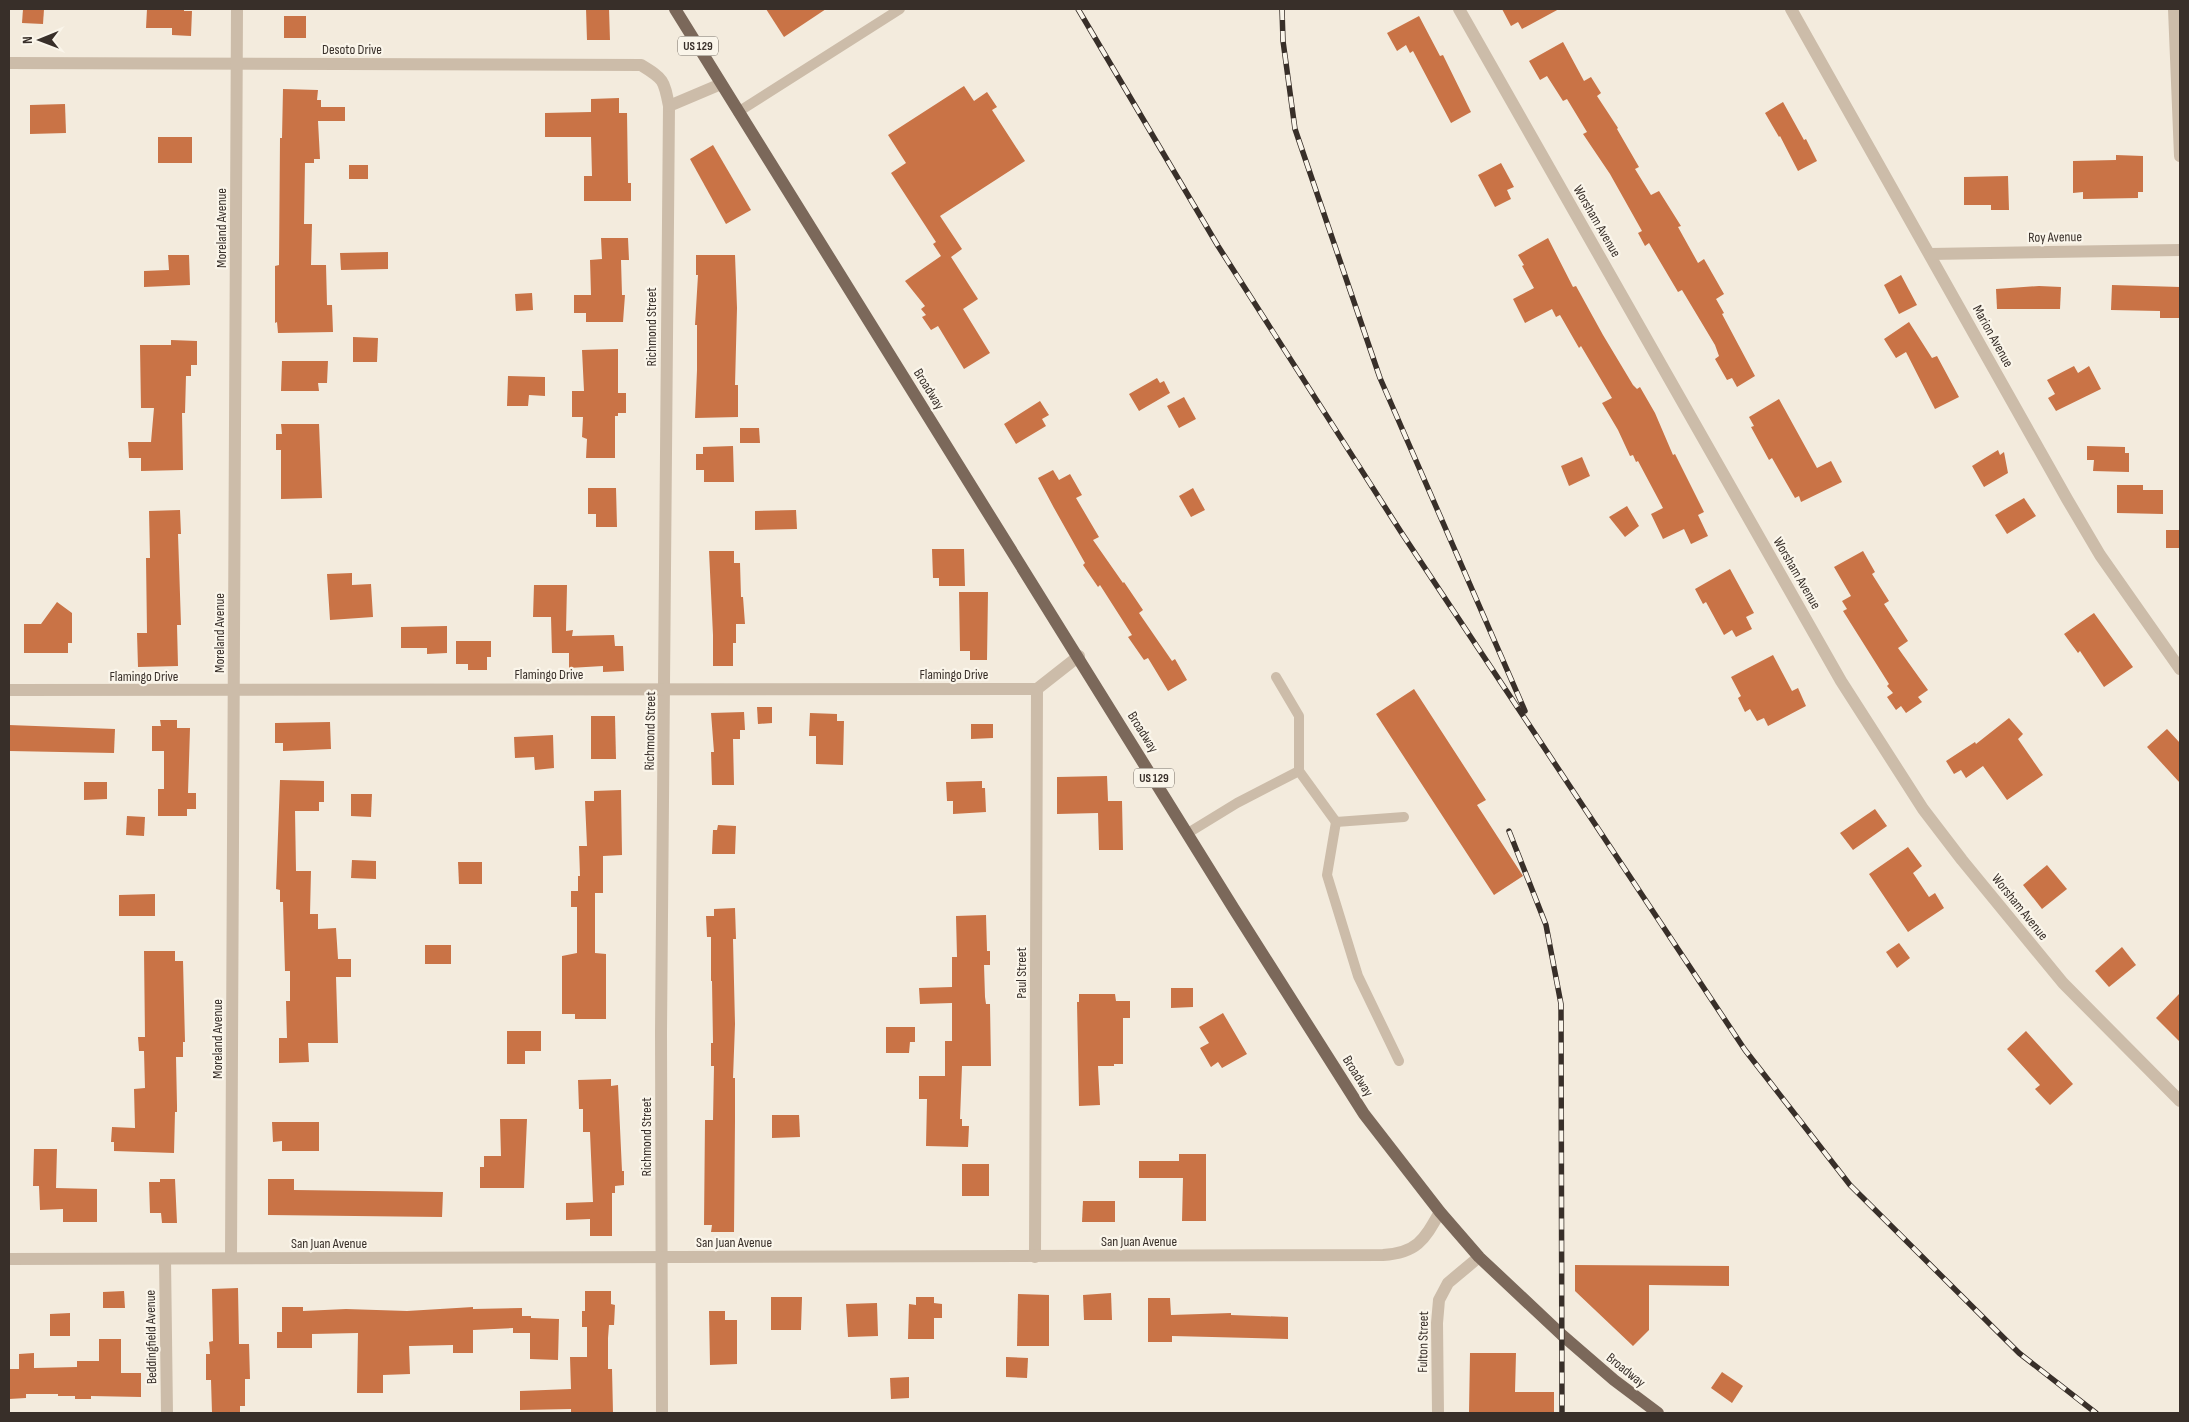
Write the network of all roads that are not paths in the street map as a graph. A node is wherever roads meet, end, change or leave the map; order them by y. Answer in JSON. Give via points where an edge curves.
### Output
{"nodes":[{"id":1,"x":237,"y":9,"type":"edge"},
{"id":2,"x":675,"y":9,"type":"edge"},
{"id":3,"x":900,"y":9,"type":"edge"},
{"id":4,"x":1459,"y":9,"type":"edge"},
{"id":5,"x":1791,"y":9,"type":"edge"},
{"id":6,"x":2174,"y":9,"type":"edge"},
{"id":7,"x":9,"y":63,"type":"edge"},
{"id":8,"x":237,"y":63,"type":"junction"},
{"id":9,"x":721,"y":84,"type":"junction"},
{"id":10,"x":669,"y":106,"type":"junction"},
{"id":11,"x":738,"y":112,"type":"junction"},
{"id":12,"x":2180,"y":156,"type":"edge"},
{"id":13,"x":2180,"y":250,"type":"edge"},
{"id":14,"x":1930,"y":254,"type":"junction"},
{"id":15,"x":1079,"y":656,"type":"junction"},
{"id":16,"x":2180,"y":669,"type":"edge"},
{"id":17,"x":1276,"y":677,"type":"dead end"},
{"id":18,"x":665,"y":689,"type":"junction"},
{"id":19,"x":1036,"y":689,"type":"junction"},
{"id":20,"x":9,"y":690,"type":"edge"},
{"id":21,"x":234,"y":691,"type":"junction"},
{"id":22,"x":1299,"y":771,"type":"junction"},
{"id":23,"x":1404,"y":817,"type":"dead end"},
{"id":24,"x":1336,"y":822,"type":"junction"},
{"id":25,"x":1188,"y":833,"type":"junction"},
{"id":26,"x":1399,"y":1061,"type":"dead end"},
{"id":27,"x":2180,"y":1101,"type":"edge"},
{"id":28,"x":1440,"y":1212,"type":"junction"},
{"id":29,"x":662,"y":1257,"type":"junction"},
{"id":30,"x":1035,"y":1257,"type":"junction"},
{"id":31,"x":1479,"y":1257,"type":"junction"},
{"id":32,"x":232,"y":1258,"type":"junction"},
{"id":33,"x":9,"y":1259,"type":"edge"},
{"id":34,"x":165,"y":1259,"type":"junction"},
{"id":35,"x":167,"y":1413,"type":"edge"},
{"id":36,"x":662,"y":1413,"type":"edge"},
{"id":37,"x":1438,"y":1413,"type":"edge"},
{"id":38,"x":1658,"y":1413,"type":"edge"}],
"edges":[{"from":1,"to":8,"type":"street","name":"Moreland Avenue"},
{"from":2,"to":9,"type":"main road","name":"Broadway","number":"US 129"},
{"from":3,"to":11,"type":"lane"},
{"from":4,"to":27,"type":"street","name":"Worsham Avenue","via":[[1842,681],[1923,809],[2063,983]]},
{"from":5,"to":14,"type":"street","name":"Marion Avenue"},
{"from":6,"to":12,"type":"street"},
{"from":7,"to":8,"type":"street","name":"Desoto Drive"},
{"from":8,"to":10,"type":"street","name":"Desoto Drive","via":[[641,65],[660,76],[666,87]]},
{"from":8,"to":21,"type":"street","name":"Moreland Avenue"},
{"from":9,"to":10,"type":"street"},
{"from":9,"to":11,"type":"main road","name":"Broadway","number":"US 129"},
{"from":10,"to":18,"type":"street","name":"Richmond Street"},
{"from":11,"to":15,"type":"main road","name":"Broadway","number":"US 129"},
{"from":13,"to":14,"type":"street","name":"Roy Avenue"},
{"from":14,"to":16,"type":"street","name":"Marion Avenue","via":[[2100,555]]},
{"from":15,"to":19,"type":"street"},
{"from":15,"to":25,"type":"main road","name":"Broadway","number":"US 129"},
{"from":17,"to":22,"type":"lane","via":[[1299,716]]},
{"from":18,"to":19,"type":"street","name":"Flamingo Drive"},
{"from":18,"to":21,"type":"street","name":"Flamingo Drive"},
{"from":18,"to":29,"type":"street","name":"Richmond Street"},
{"from":19,"to":30,"type":"street","name":"Paul Street"},
{"from":20,"to":21,"type":"street","name":"Flamingo Drive"},
{"from":21,"to":32,"type":"street","name":"Moreland Avenue"},
{"from":22,"to":24,"type":"lane"},
{"from":22,"to":25,"type":"lane"},
{"from":23,"to":24,"type":"lane"},
{"from":24,"to":26,"type":"lane","via":[[1327,875],[1358,976]]},
{"from":25,"to":28,"type":"main road","name":"Broadway","number":"US 129","via":[[1364,1114]]},
{"from":28,"to":30,"type":"street","name":"San Juan Avenue","via":[[1428,1233],[1412,1249],[1401,1254]]},
{"from":28,"to":31,"type":"main road","name":"Broadway","number":"US 129"},
{"from":29,"to":30,"type":"street","name":"San Juan Avenue"},
{"from":29,"to":32,"type":"street","name":"San Juan Avenue"},
{"from":29,"to":36,"type":"street","name":"Richmond Street"},
{"from":31,"to":37,"type":"street","name":"Fulton Street","via":[[1448,1283],[1439,1300]]},
{"from":31,"to":38,"type":"main road","name":"Broadway","number":"US 129","via":[[1562,1335]]},
{"from":32,"to":34,"type":"street","name":"San Juan Avenue"},
{"from":33,"to":34,"type":"street","name":"San Juan Avenue"},
{"from":34,"to":35,"type":"street","name":"Beddingfield Avenue"}]}
